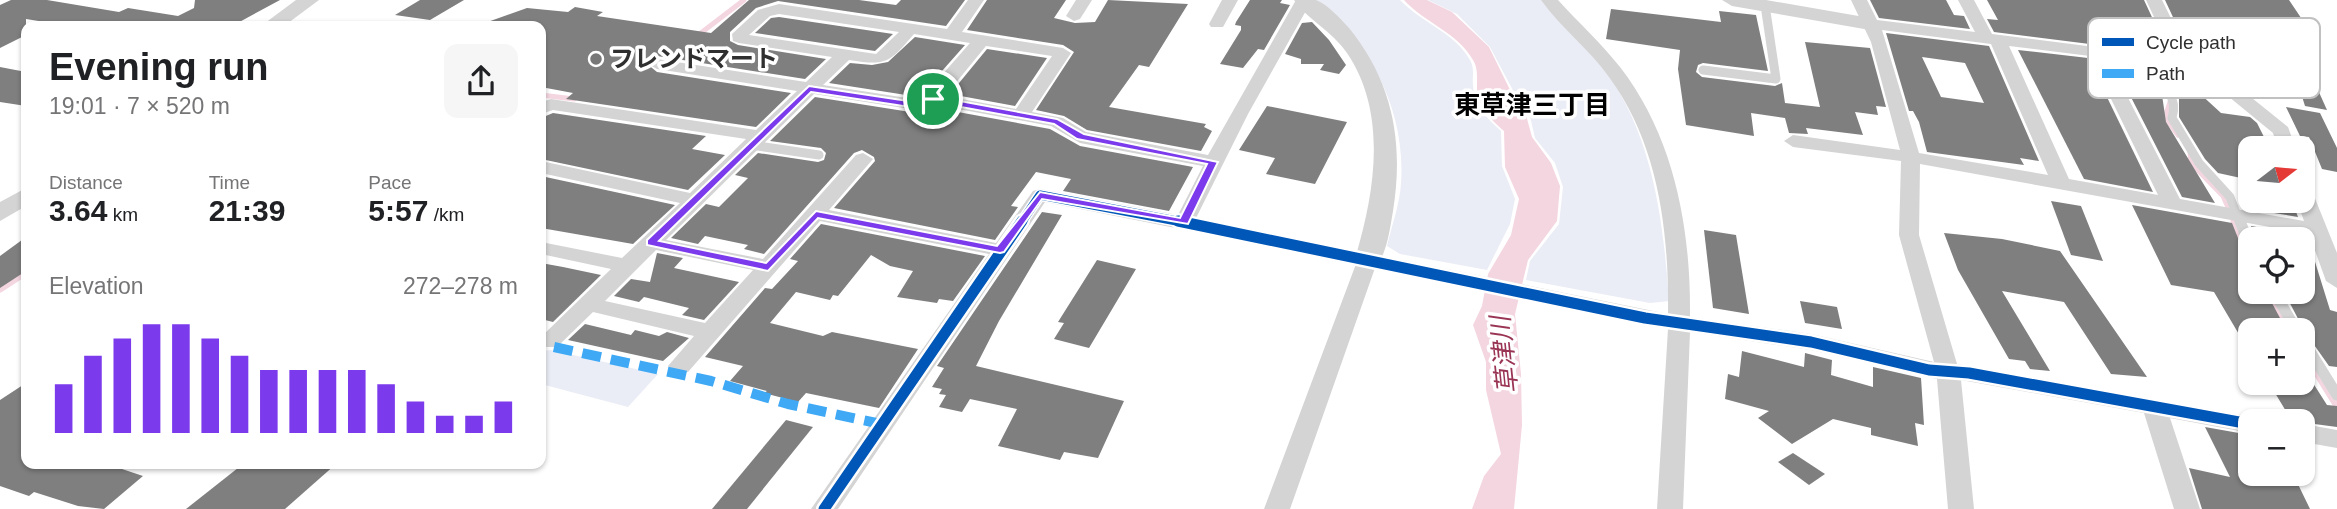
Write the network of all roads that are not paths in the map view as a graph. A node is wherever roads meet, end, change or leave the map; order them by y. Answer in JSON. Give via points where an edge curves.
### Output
{"nodes":[{"id":1,"x":309,"y":0,"type":"edge"},
{"id":2,"x":976,"y":0,"type":"edge"},
{"id":3,"x":1084,"y":0,"type":"edge"},
{"id":4,"x":1230,"y":0,"type":"edge"},
{"id":5,"x":1304,"y":0,"type":"edge"},
{"id":6,"x":1549,"y":0,"type":"edge"},
{"id":7,"x":1731,"y":0,"type":"edge"},
{"id":8,"x":1859,"y":0,"type":"edge"},
{"id":9,"x":1966,"y":0,"type":"edge"},
{"id":10,"x":2154,"y":0,"type":"edge"},
{"id":11,"x":1775,"y":4,"type":"edge"},
{"id":12,"x":1074,"y":16,"type":"dead end"},
{"id":13,"x":2165,"y":18,"type":"edge"},
{"id":14,"x":278,"y":21,"type":"edge"},
{"id":15,"x":1217,"y":24,"type":"dead end"},
{"id":16,"x":1870,"y":24,"type":"junction"},
{"id":17,"x":911,"y":28,"type":"junction"},
{"id":18,"x":951,"y":35,"type":"junction"},
{"id":19,"x":1992,"y":39,"type":"junction"},
{"id":20,"x":981,"y":41,"type":"junction"},
{"id":21,"x":2088,"y":50,"type":"edge"},
{"id":22,"x":844,"y":55,"type":"junction"},
{"id":23,"x":657,"y":64,"type":"dead end"},
{"id":24,"x":1703,"y":70,"type":"dead end"},
{"id":25,"x":809,"y":89,"type":"junction"},
{"id":26,"x":2120,"y":98,"type":"edge"},
{"id":27,"x":2175,"y":98,"type":"edge"},
{"id":28,"x":2238,"y":98,"type":"edge"},
{"id":29,"x":933,"y":99,"type":"junction"},
{"id":30,"x":546,"y":106,"type":"edge"},
{"id":31,"x":1021,"y":114,"type":"junction"},
{"id":32,"x":2283,"y":136,"type":"edge"},
{"id":33,"x":756,"y":140,"type":"junction"},
{"id":34,"x":1793,"y":141,"type":"dead end"},
{"id":35,"x":819,"y":155,"type":"dead end"},
{"id":36,"x":1911,"y":157,"type":"junction"},
{"id":37,"x":863,"y":159,"type":"dead end"},
{"id":38,"x":1213,"y":162,"type":"junction"},
{"id":39,"x":546,"y":168,"type":"edge"},
{"id":40,"x":2061,"y":184,"type":"junction"},
{"id":41,"x":21,"y":199,"type":"edge"},
{"id":42,"x":695,"y":200,"type":"junction"},
{"id":43,"x":2172,"y":203,"type":"junction"},
{"id":44,"x":0,"y":213,"type":"edge"},
{"id":45,"x":2312,"y":214,"type":"edge"},
{"id":46,"x":816,"y":215,"type":"junction"},
{"id":47,"x":2236,"y":215,"type":"junction"},
{"id":48,"x":1184,"y":222,"type":"junction"},
{"id":49,"x":2241,"y":227,"type":"edge"},
{"id":50,"x":2318,"y":229,"type":"junction"},
{"id":51,"x":651,"y":243,"type":"junction"},
{"id":52,"x":546,"y":249,"type":"edge"},
{"id":53,"x":1000,"y":250,"type":"junction"},
{"id":54,"x":1367,"y":262,"type":"junction"},
{"id":55,"x":627,"y":266,"type":"junction"},
{"id":56,"x":768,"y":268,"type":"junction"},
{"id":57,"x":2337,"y":281,"type":"edge"},
{"id":58,"x":588,"y":304,"type":"junction"},
{"id":59,"x":1680,"y":324,"type":"junction"},
{"id":60,"x":711,"y":332,"type":"junction"},
{"id":61,"x":548,"y":343,"type":"edge"},
{"id":62,"x":2315,"y":360,"type":"edge"},
{"id":63,"x":680,"y":366,"type":"dead end"},
{"id":64,"x":1948,"y":372,"type":"junction"},
{"id":65,"x":2337,"y":395,"type":"edge"},
{"id":66,"x":2154,"y":407,"type":"junction"},
{"id":67,"x":2238,"y":422,"type":"edge"},
{"id":68,"x":2315,"y":435,"type":"edge"},
{"id":69,"x":2337,"y":439,"type":"edge"},
{"id":70,"x":824,"y":509,"type":"edge"},
{"id":71,"x":1277,"y":509,"type":"edge"},
{"id":72,"x":1670,"y":509,"type":"edge"},
{"id":73,"x":1961,"y":509,"type":"edge"},
{"id":74,"x":2187,"y":509,"type":"edge"}],
"edges":[{"from":1,"to":14,"type":"street"},
{"from":2,"to":18,"type":"street"},
{"from":3,"to":12,"type":"street"},
{"from":4,"to":15,"type":"street"},
{"from":5,"to":38,"type":"street"},
{"from":5,"to":54,"type":"street","via":[[1346,36],[1382,106],[1385,188],[1380,224]]},
{"from":6,"to":59,"type":"street","via":[[1594,47],[1630,96],[1667,177],[1677,225]]},
{"from":7,"to":11,"type":"street"},
{"from":8,"to":16,"type":"street"},
{"from":9,"to":19,"type":"street"},
{"from":10,"to":13,"type":"street"},
{"from":11,"to":16,"type":"street"},
{"from":11,"to":24,"type":"lane","via":[[1771,52],[1776,79]]},
{"from":16,"to":19,"type":"street"},
{"from":16,"to":36,"type":"street"},
{"from":17,"to":18,"type":"street"},
{"from":17,"to":22,"type":"street","via":[[885,57]]},
{"from":17,"to":22,"type":"street","via":[[779,9],[764,13],[740,34],[742,40]]},
{"from":18,"to":20,"type":"street"},
{"from":19,"to":21,"type":"street"},
{"from":19,"to":40,"type":"street"},
{"from":20,"to":29,"type":"street"},
{"from":20,"to":31,"type":"street","via":[[1063,54]]},
{"from":22,"to":25,"type":"street"},
{"from":23,"to":25,"type":"street"},
{"from":25,"to":29,"type":"street","via":[[923,106]]},
{"from":25,"to":33,"type":"street"},
{"from":26,"to":43,"type":"street"},
{"from":27,"to":47,"type":"lane","via":[[2172,118],[2199,163],[2226,191]]},
{"from":28,"to":32,"type":"street"},
{"from":29,"to":31,"type":"street"},
{"from":30,"to":33,"type":"street"},
{"from":31,"to":38,"type":"street","via":[[1057,122],[1080,137]]},
{"from":33,"to":35,"type":"lane"},
{"from":33,"to":42,"type":"street"},
{"from":34,"to":36,"type":"street"},
{"from":36,"to":40,"type":"street"},
{"from":36,"to":64,"type":"street","via":[[1909,235]]},
{"from":37,"to":46,"type":"street"},
{"from":38,"to":48,"type":"street"},
{"from":39,"to":42,"type":"street"},
{"from":40,"to":43,"type":"street"},
{"from":41,"to":44,"type":"street"},
{"from":42,"to":51,"type":"street"},
{"from":43,"to":47,"type":"street"},
{"from":45,"to":50,"type":"street"},
{"from":46,"to":53,"type":"street"},
{"from":46,"to":56,"type":"street"},
{"from":47,"to":49,"type":"lane"},
{"from":47,"to":50,"type":"street"},
{"from":48,"to":53,"type":"street","via":[[1040,195]]},
{"from":48,"to":54,"type":"street"},
{"from":50,"to":57,"type":"street"},
{"from":51,"to":55,"type":"street"},
{"from":51,"to":56,"type":"street"},
{"from":52,"to":55,"type":"street"},
{"from":53,"to":70,"type":"street"},
{"from":54,"to":59,"type":"street"},
{"from":54,"to":71,"type":"street"},
{"from":55,"to":58,"type":"street"},
{"from":56,"to":60,"type":"street"},
{"from":58,"to":60,"type":"street"},
{"from":58,"to":61,"type":"street"},
{"from":59,"to":64,"type":"street","via":[[1811,342]]},
{"from":59,"to":72,"type":"street"},
{"from":60,"to":63,"type":"street"},
{"from":62,"to":65,"type":"lane"},
{"from":64,"to":66,"type":"street"},
{"from":64,"to":73,"type":"street"},
{"from":66,"to":67,"type":"street"},
{"from":66,"to":74,"type":"street"},
{"from":68,"to":69,"type":"street"}]}
